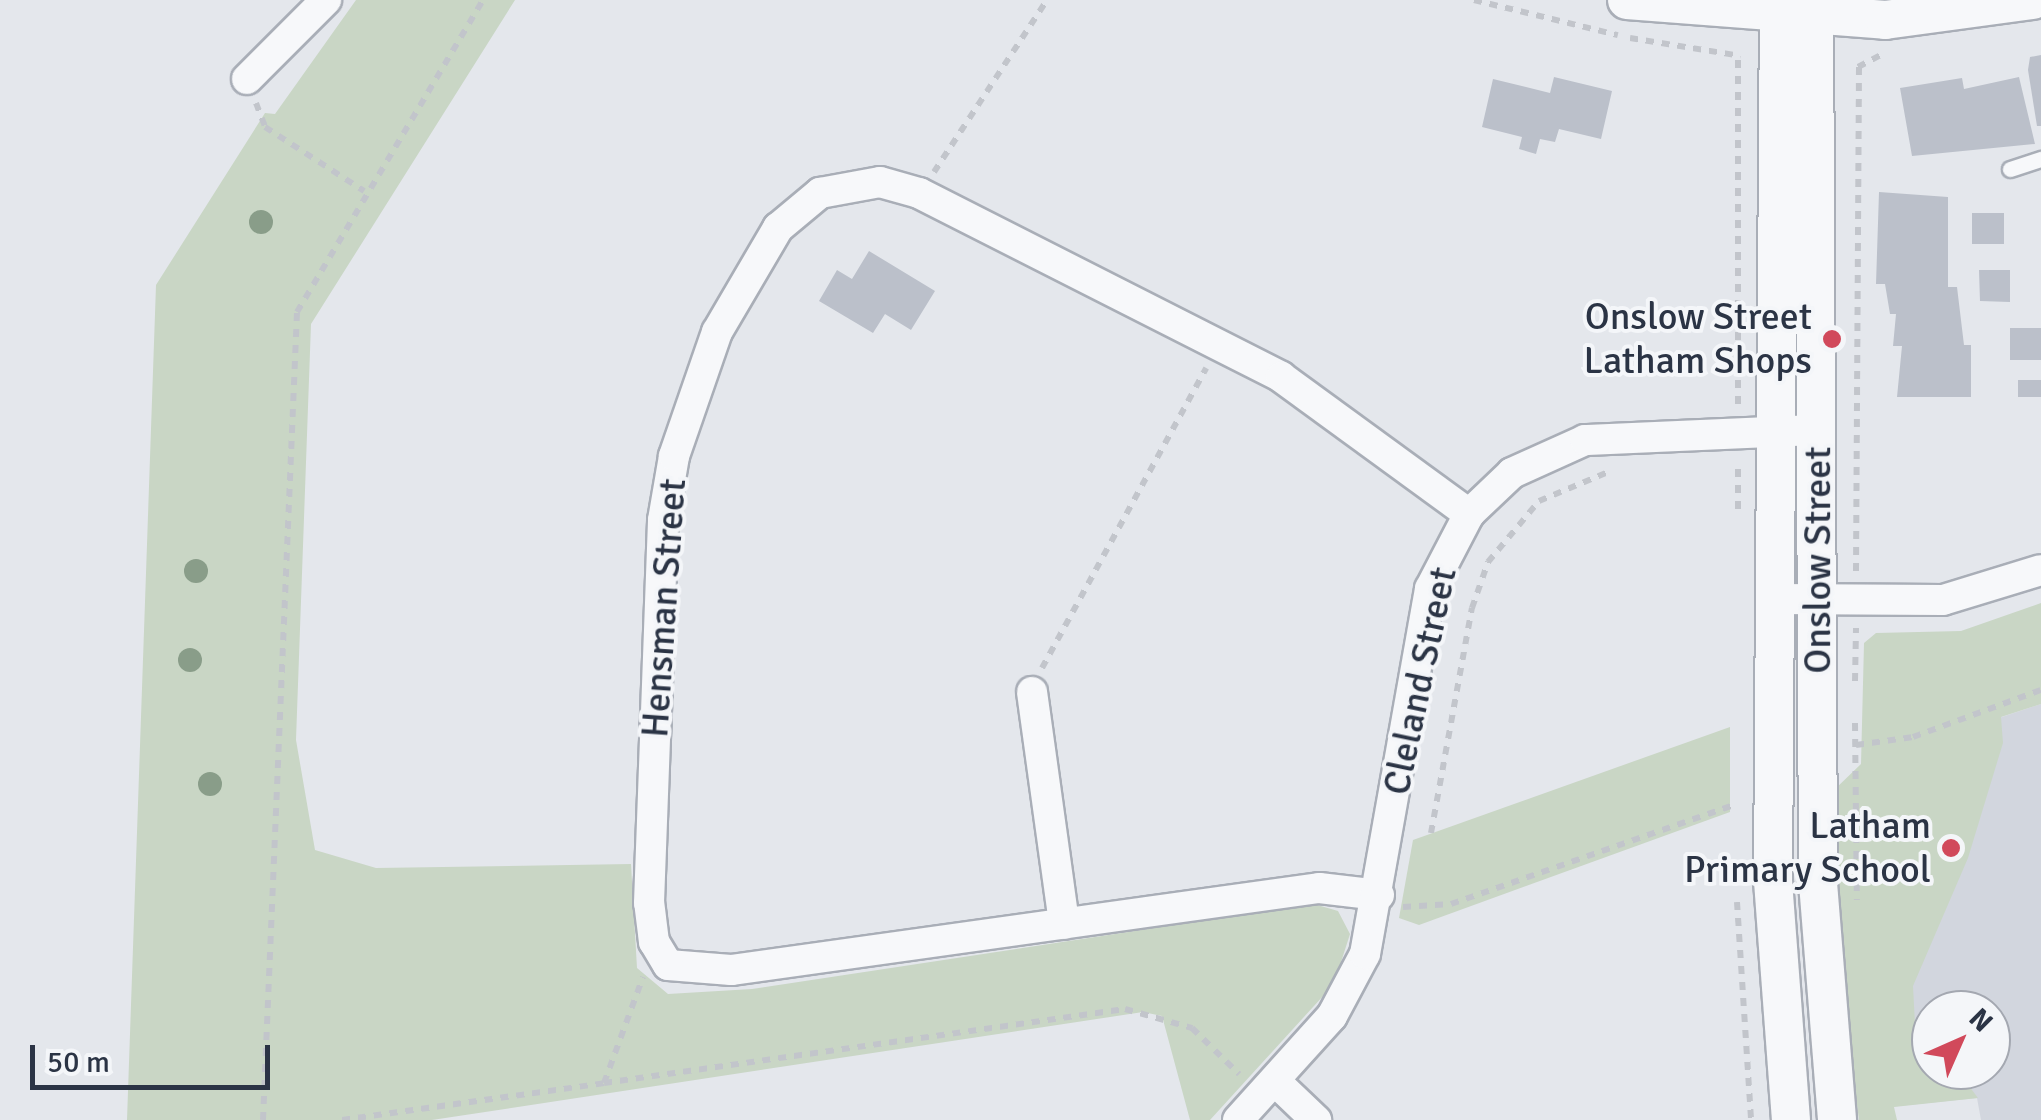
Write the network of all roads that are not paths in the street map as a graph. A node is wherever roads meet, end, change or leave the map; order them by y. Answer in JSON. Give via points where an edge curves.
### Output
{"nodes":[{"id":1,"x":326,"y":0,"type":"edge"},
{"id":2,"x":1627,"y":0,"type":"edge"},
{"id":3,"x":2033,"y":0,"type":"edge"},
{"id":4,"x":1797,"y":9,"type":"edge"},
{"id":5,"x":247,"y":79,"type":"road end"},
{"id":6,"x":2041,"y":159,"type":"edge"},
{"id":7,"x":2010,"y":168,"type":"dead end"},
{"id":8,"x":1777,"y":237,"type":"junction"},
{"id":9,"x":1816,"y":238,"type":"junction"},
{"id":10,"x":1817,"y":430,"type":"junction"},
{"id":11,"x":1776,"y":431,"type":"junction"},
{"id":12,"x":1470,"y":514,"type":"junction"},
{"id":13,"x":2041,"y":570,"type":"edge"},
{"id":14,"x":1774,"y":599,"type":"junction"},
{"id":15,"x":1818,"y":600,"type":"junction"},
{"id":16,"x":1032,"y":692,"type":"road end"},
{"id":17,"x":1378,"y":901,"type":"junction"},
{"id":18,"x":1064,"y":924,"type":"junction"},
{"id":19,"x":1268,"y":1089,"type":"junction"},
{"id":20,"x":1238,"y":1120,"type":"edge"},
{"id":21,"x":1316,"y":1120,"type":"edge"},
{"id":22,"x":1792,"y":1120,"type":"edge"},
{"id":23,"x":1837,"y":1120,"type":"edge"}],
"edges":[{"from":1,"to":5,"type":"street"},
{"from":2,"to":4,"type":"street"},
{"from":3,"to":4,"type":"street","via":[[1886,20]]},
{"from":4,"to":8,"type":"street","name":"Onslow Street"},
{"from":4,"to":9,"type":"street","name":"Onslow Street"},
{"from":6,"to":7,"type":"lane"},
{"from":8,"to":9,"type":"street"},
{"from":8,"to":11,"type":"street","name":"Onslow Street"},
{"from":9,"to":10,"type":"street","name":"Onslow Street"},
{"from":10,"to":11,"type":"street","name":"Cleland Street"},
{"from":10,"to":15,"type":"street","name":"Onslow Street"},
{"from":11,"to":12,"type":"street","name":"Cleland Street","via":[[1585,440],[1512,473]]},
{"from":11,"to":14,"type":"street","name":"Onslow Street"},
{"from":12,"to":17,"type":"street","name":"Cleland Street","via":[[1430,588]]},
{"from":12,"to":18,"type":"street","name":"Hensman Street","via":[[1379,442],[1218,344],[919,193],[849,182],[797,207],[747,276],[692,390],[663,520],[649,903],[664,960],[683,971],[730,970]]},
{"from":13,"to":15,"type":"street","via":[[1943,600]]},
{"from":14,"to":15,"type":"street"},
{"from":14,"to":22,"type":"street","name":"Onslow Street","via":[[1774,882]]},
{"from":15,"to":23,"type":"street","name":"Onslow Street","via":[[1837,746],[1822,955]]},
{"from":16,"to":18,"type":"street"},
{"from":17,"to":18,"type":"street","via":[[1318,888]]},
{"from":17,"to":19,"type":"street","name":"Cleland Street","via":[[1344,995]]},
{"from":19,"to":20,"type":"street","name":"Cleland Street"},
{"from":19,"to":21,"type":"street"}]}
